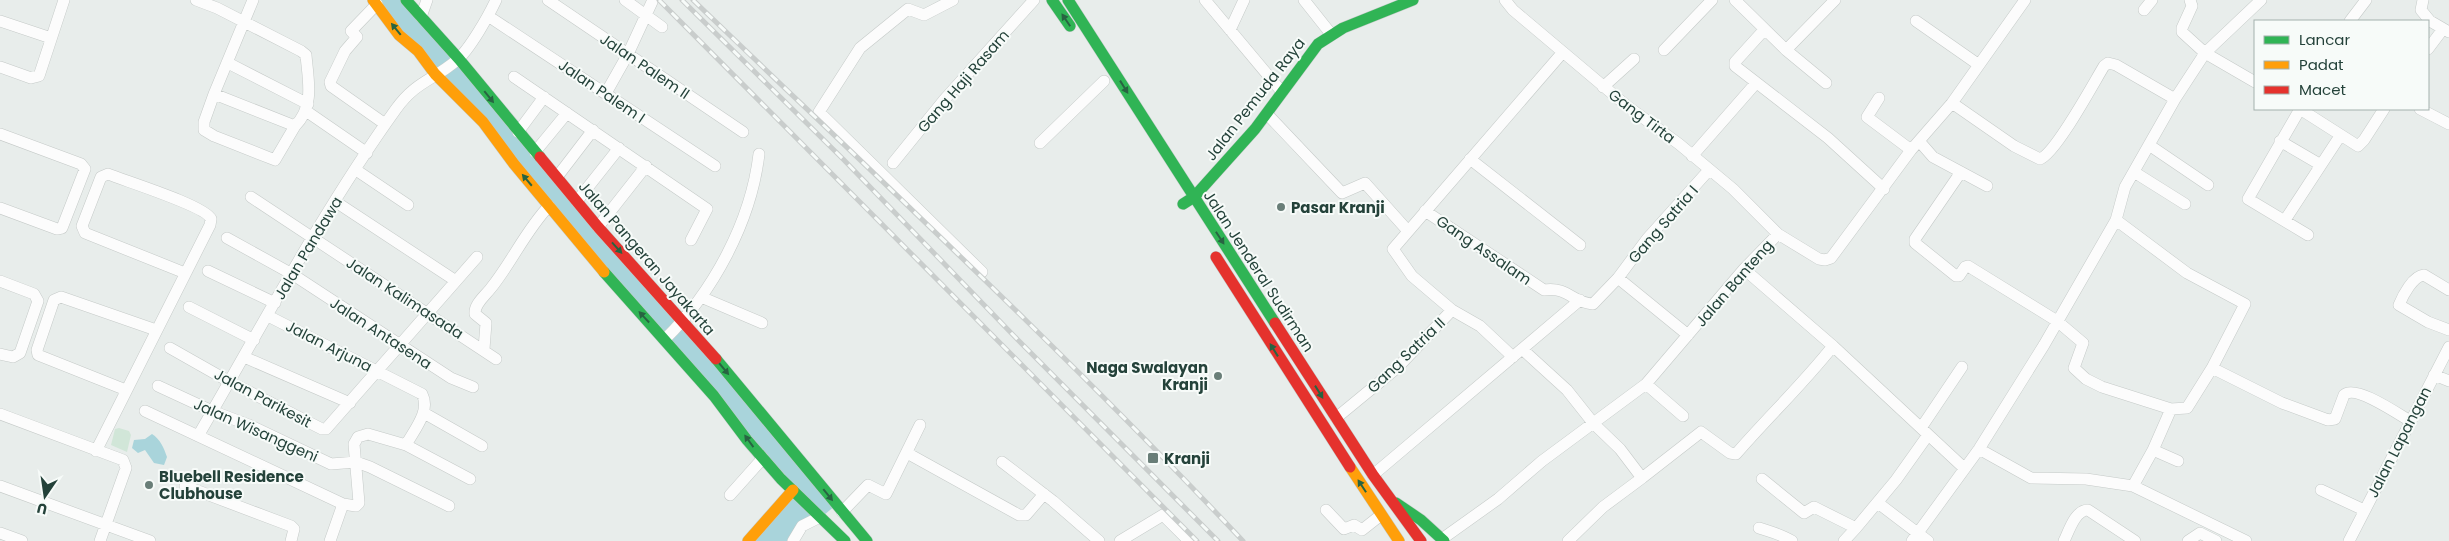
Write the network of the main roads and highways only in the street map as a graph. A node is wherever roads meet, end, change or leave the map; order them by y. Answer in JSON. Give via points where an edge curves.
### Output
{"nodes":[{"id":1,"x":406,"y":0,"type":"edge"},
{"id":2,"x":1052,"y":0,"type":"edge"},
{"id":3,"x":1068,"y":0,"type":"edge"},
{"id":4,"x":1413,"y":0,"type":"edge"},
{"id":5,"x":375,"y":2,"type":"edge"},
{"id":6,"x":1074,"y":33,"type":"dead end"},
{"id":7,"x":1194,"y":197,"type":"junction"},
{"id":8,"x":1183,"y":204,"type":"dead end"},
{"id":9,"x":1212,"y":250,"type":"dead end"},
{"id":10,"x":793,"y":490,"type":"junction"},
{"id":11,"x":1393,"y":502,"type":"junction"},
{"id":12,"x":864,"y":540,"type":"edge"},
{"id":13,"x":1443,"y":540,"type":"edge"},
{"id":14,"x":748,"y":541,"type":"edge"},
{"id":15,"x":844,"y":541,"type":"edge"},
{"id":16,"x":1399,"y":541,"type":"edge"},
{"id":17,"x":1421,"y":541,"type":"edge"}],
"edges":[{"from":1,"to":12,"type":"main road","name":"Jalan Pangeran Jayakarta","one_way":true,"via":[[682,321]]},
{"from":6,"to":2,"type":"main road","one_way":true},
{"from":3,"to":7,"type":"main road","name":"Jalan Jenderal Sudirman","one_way":true},
{"from":4,"to":7,"type":"main road","name":"Jalan Pemuda Raya","via":[[1331,34],[1311,51],[1266,114]]},
{"from":10,"to":5,"type":"main road","one_way":true,"via":[[665,338],[580,245],[483,122],[400,35]]},
{"from":7,"to":8,"type":"main road","name":"Jalan Pemuda Raya"},
{"from":7,"to":11,"type":"main road","name":"Jalan Jenderal Sudirman","one_way":true},
{"from":16,"to":9,"type":"main road","name":"Jalan Jenderal Sudirman","one_way":true},
{"from":10,"to":14,"type":"main road"},
{"from":10,"to":15,"type":"main road"},
{"from":11,"to":13,"type":"main road","name":"Jalan Jenderal Sudirman","via":[[1421,520]]},
{"from":11,"to":17,"type":"main road"}]}
